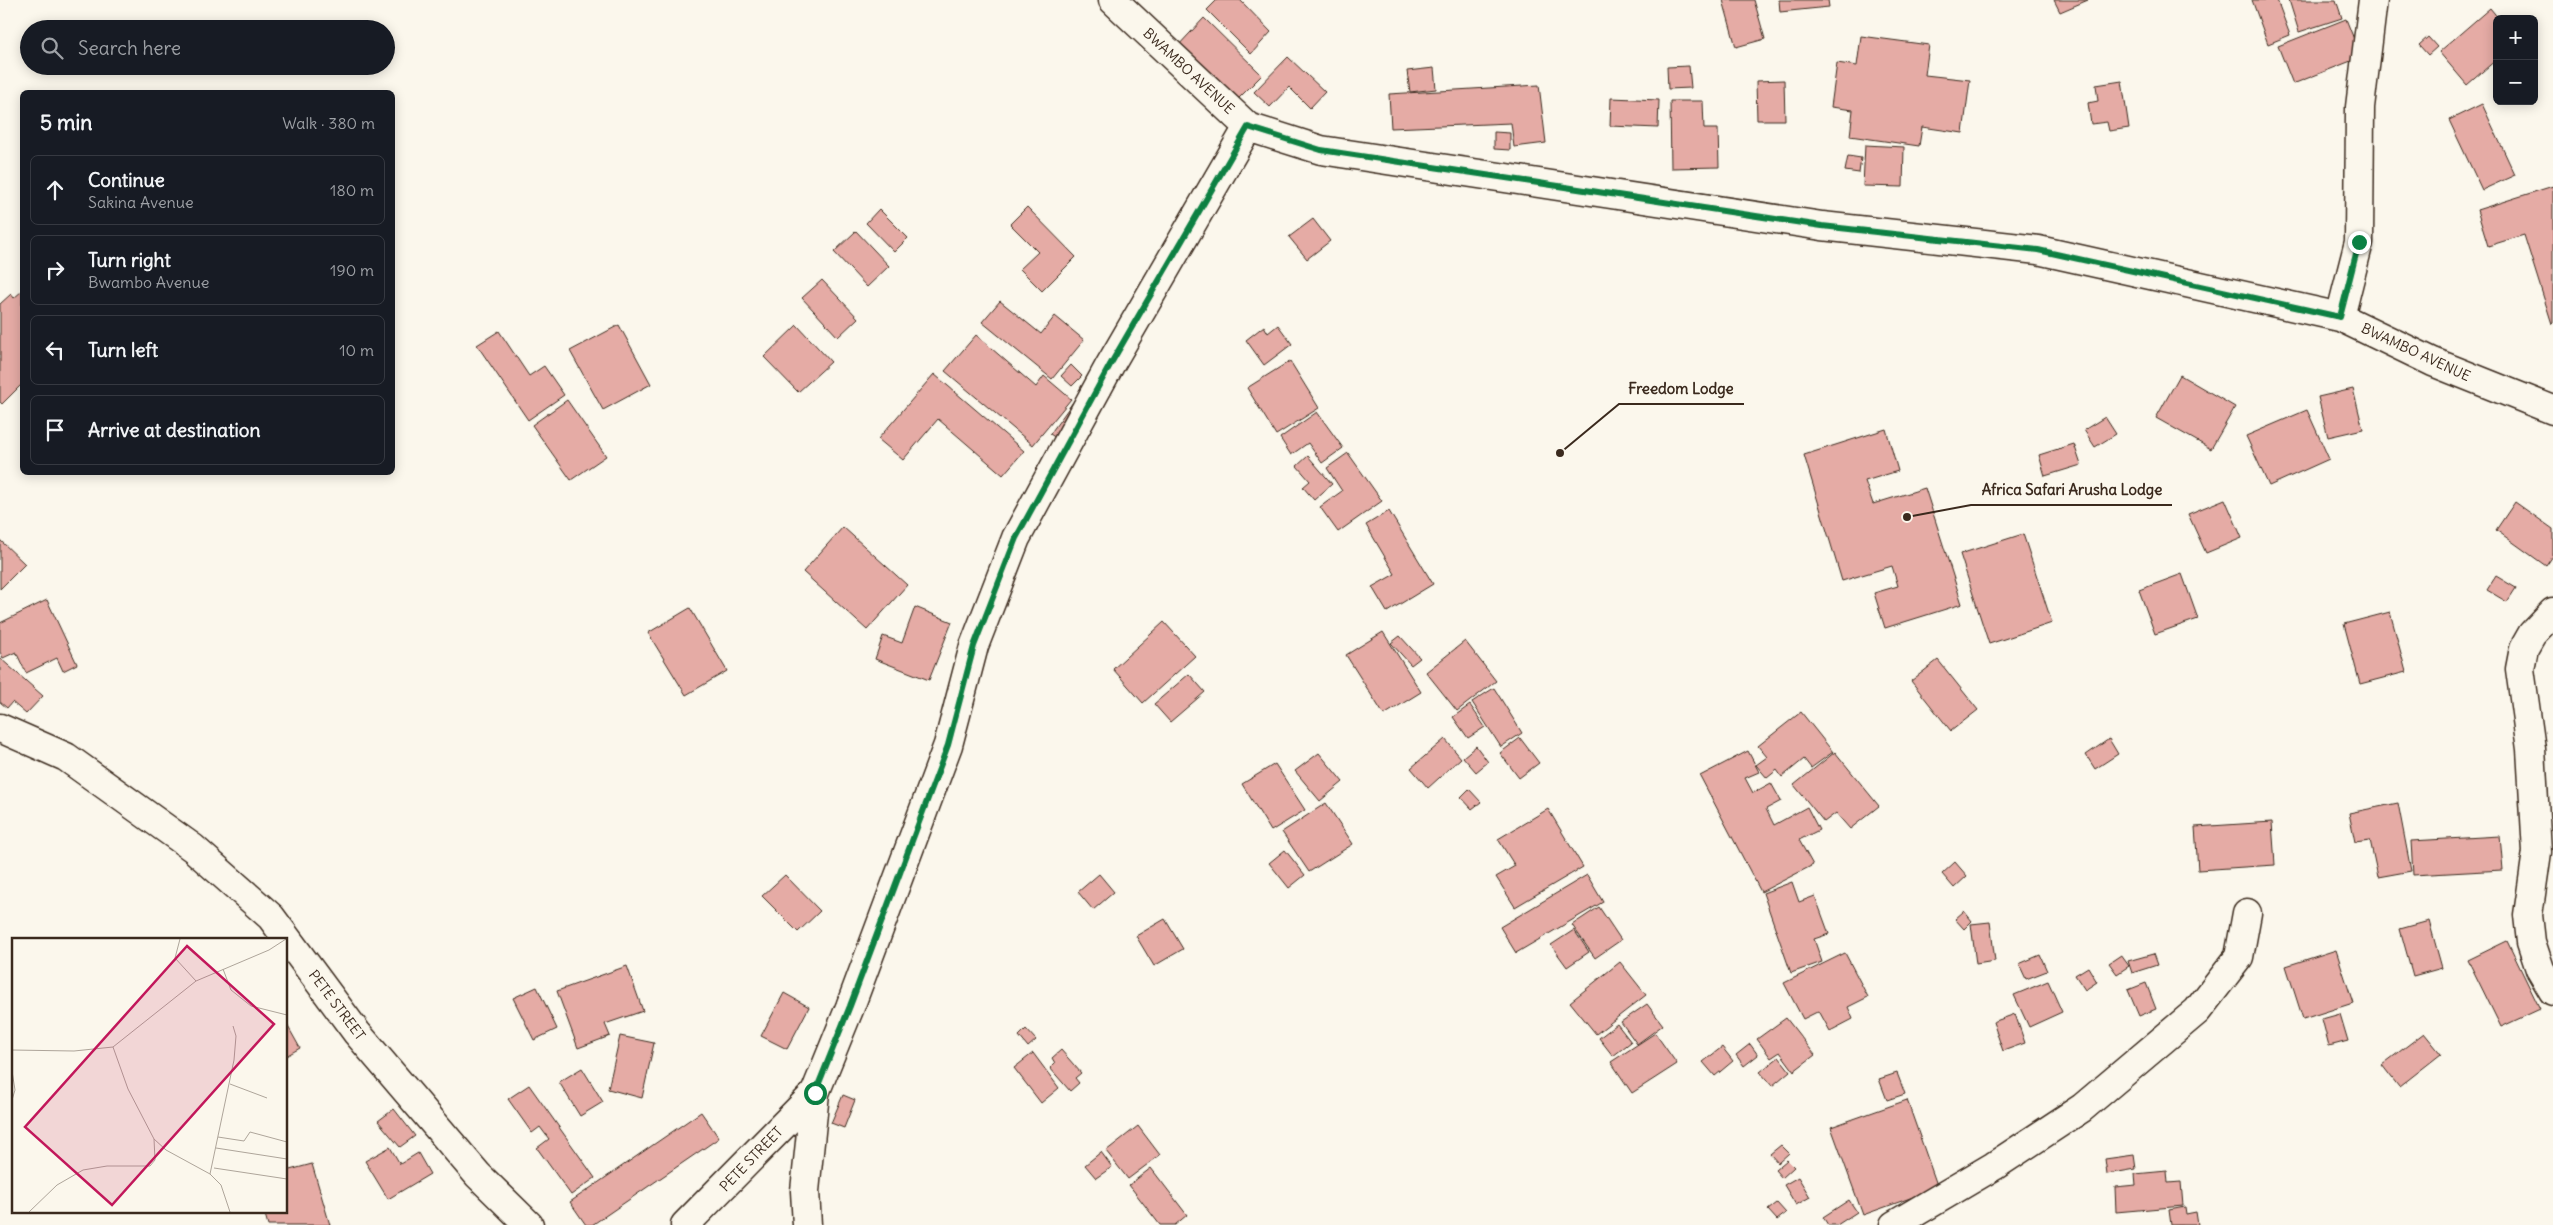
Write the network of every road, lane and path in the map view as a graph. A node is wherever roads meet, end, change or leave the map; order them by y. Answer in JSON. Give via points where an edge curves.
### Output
{"nodes":[{"id":1,"x":1113,"y":0,"type":"edge"},
{"id":2,"x":2373,"y":0,"type":"edge"},
{"id":3,"x":1248,"y":127,"type":"junction"},
{"id":4,"x":2340,"y":317,"type":"junction"},
{"id":5,"x":2553,"y":410,"type":"edge"},
{"id":6,"x":2553,"y":612,"type":"edge"},
{"id":7,"x":0,"y":728,"type":"edge"},
{"id":8,"x":2247,"y":913,"type":"dead end"},
{"id":9,"x":286,"y":938,"type":"edge"},
{"id":10,"x":288,"y":940,"type":"edge"},
{"id":11,"x":2553,"y":990,"type":"edge"},
{"id":12,"x":815,"y":1093,"type":"junction"},
{"id":13,"x":529,"y":1225,"type":"edge"},
{"id":14,"x":685,"y":1225,"type":"edge"},
{"id":15,"x":808,"y":1225,"type":"edge"},
{"id":16,"x":1894,"y":1225,"type":"edge"}],
"edges":[{"from":1,"to":3,"type":"street","name":"BWAMBO AVENUE"},
{"from":2,"to":4,"type":"street","via":[[2360,107],[2359,242]]},
{"from":3,"to":4,"type":"street","name":"BWAMBO AVENUE","via":[[1321,150],[1822,226],[2038,250]]},
{"from":3,"to":12,"type":"street","via":[[1110,365],[1016,538],[974,646],[948,745]]},
{"from":4,"to":5,"type":"street","name":"BWAMBO AVENUE","via":[[2433,362]]},
{"from":6,"to":11,"type":"street","via":[[2532,634],[2524,648],[2520,669],[2531,749],[2537,852],[2528,915],[2531,942],[2540,969]]},
{"from":7,"to":9,"type":"street","name":"PETE STREET","via":[[66,758],[193,848],[271,917]]},
{"from":8,"to":16,"type":"street","via":[[2239,957],[2197,1011],[2082,1108],[1994,1166]]},
{"from":10,"to":13,"type":"street","name":"PETE STREET","via":[[357,1034],[478,1175]]},
{"from":12,"to":14,"type":"street","name":"PETE STREET"},
{"from":12,"to":15,"type":"street","via":[[805,1191]]}]}
